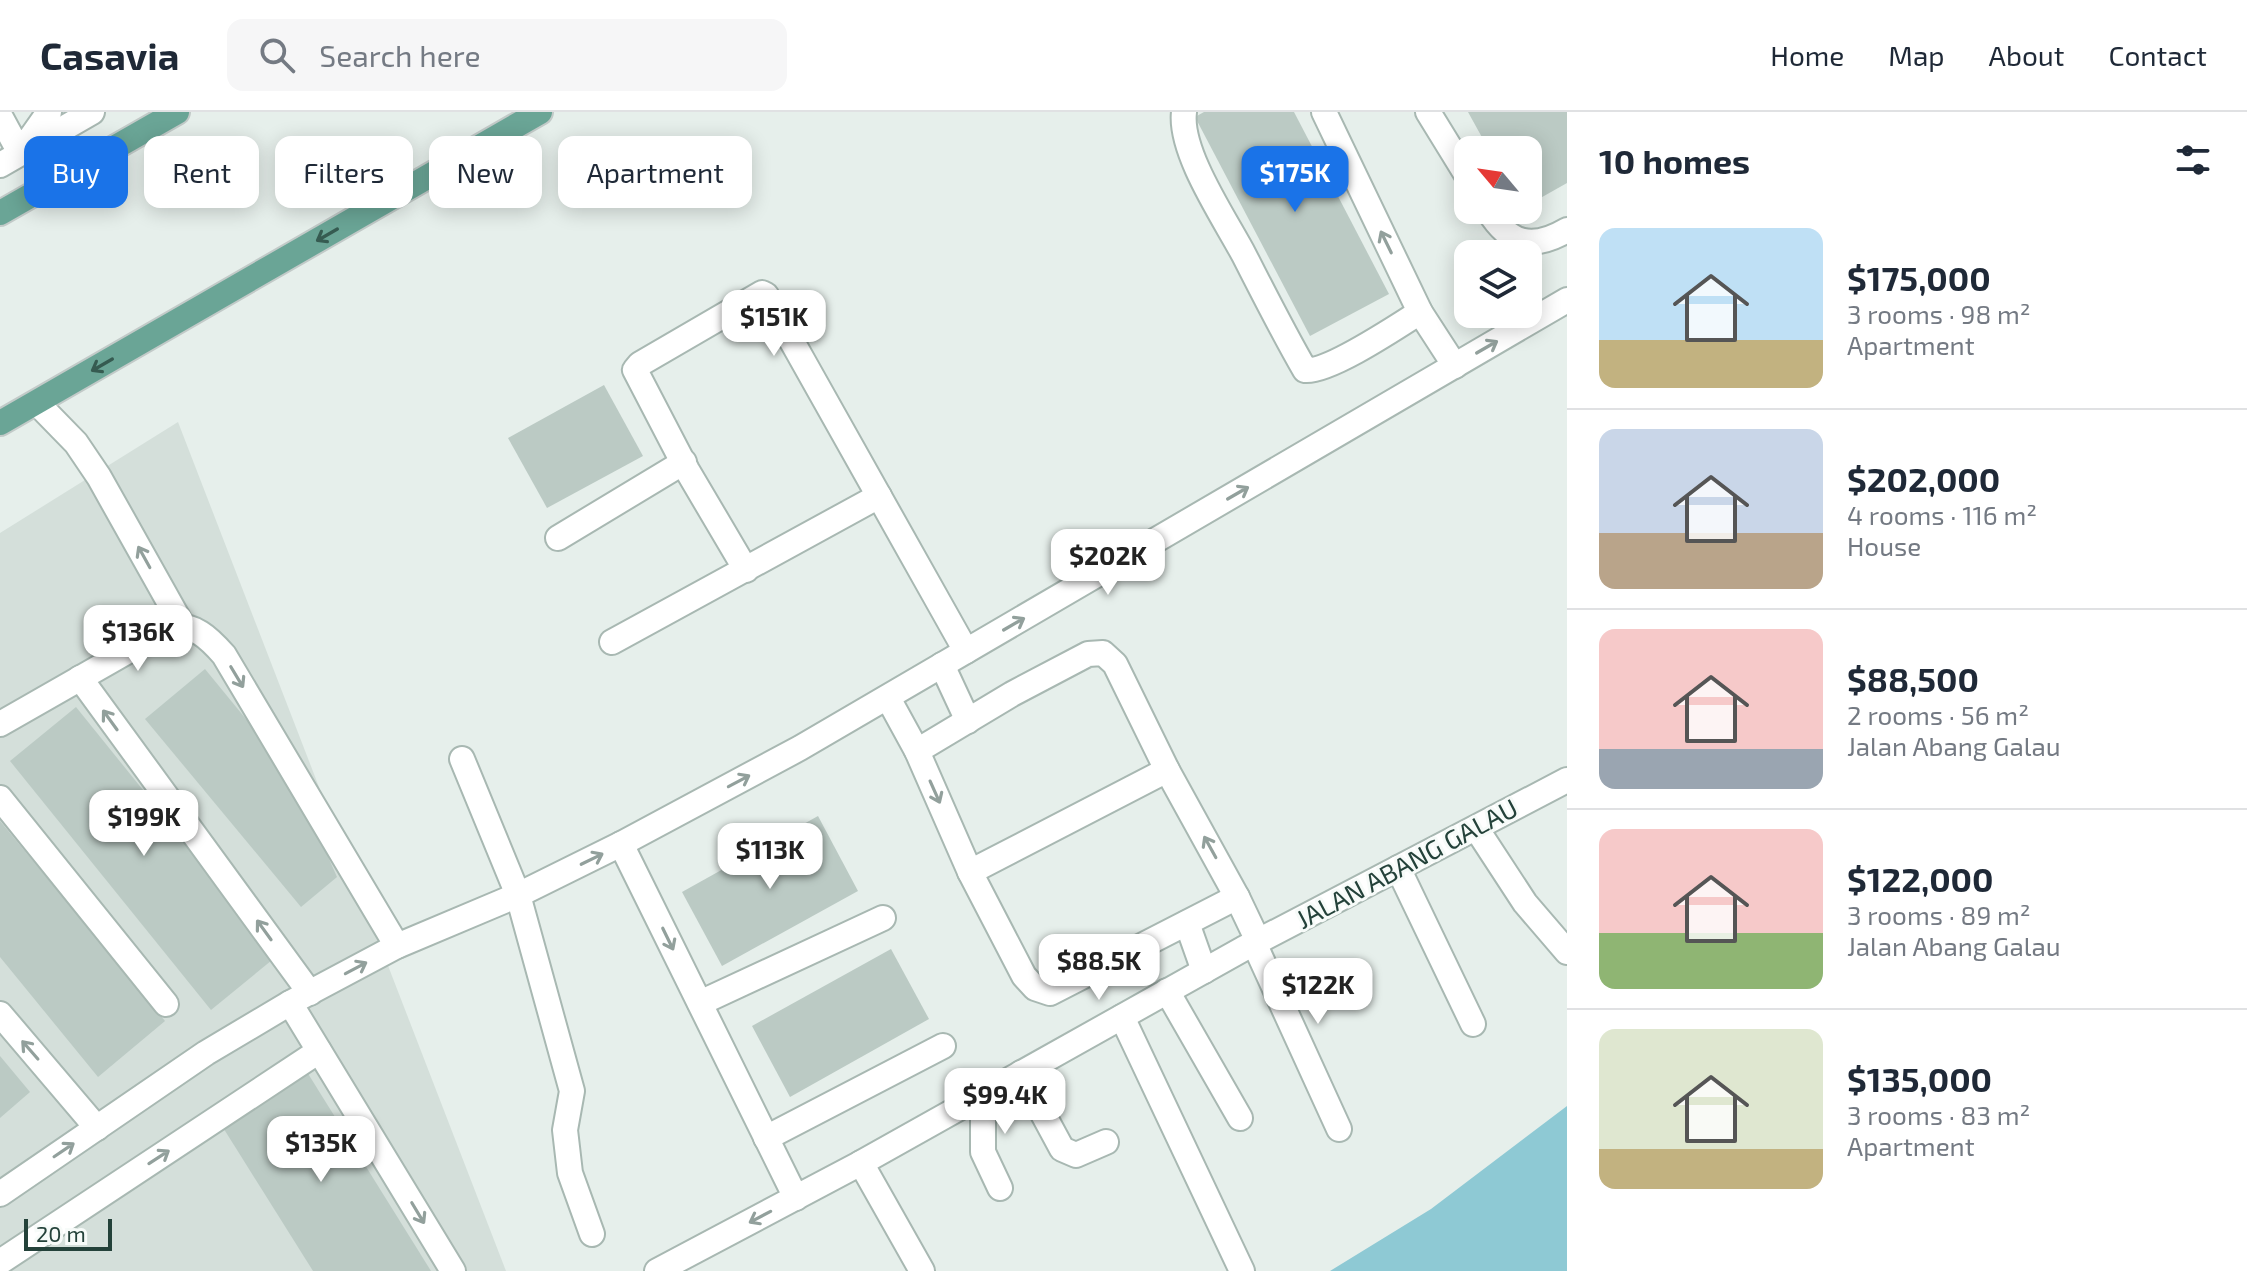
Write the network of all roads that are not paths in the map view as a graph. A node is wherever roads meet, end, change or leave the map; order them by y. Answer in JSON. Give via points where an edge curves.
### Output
{"nodes":[{"id":1,"x":49,"y":112,"type":"edge"},
{"id":2,"x":92,"y":112,"type":"edge"},
{"id":3,"x":177,"y":112,"type":"edge"},
{"id":4,"x":540,"y":112,"type":"edge"},
{"id":5,"x":1184,"y":112,"type":"edge"},
{"id":6,"x":1324,"y":112,"type":"edge"},
{"id":7,"x":1428,"y":112,"type":"edge"},
{"id":8,"x":0,"y":116,"type":"edge"},
{"id":9,"x":1454,"y":154,"type":"edge"},
{"id":10,"x":10,"y":159,"type":"edge"},
{"id":11,"x":0,"y":213,"type":"edge"},
{"id":12,"x":1499,"y":224,"type":"edge"},
{"id":13,"x":1567,"y":230,"type":"edge"},
{"id":14,"x":1567,"y":300,"type":"edge"},
{"id":15,"x":1420,"y":312,"type":"junction"},
{"id":16,"x":1455,"y":366,"type":"junction"},
{"id":17,"x":37,"y":403,"type":"junction"},
{"id":18,"x":0,"y":423,"type":"edge"},
{"id":19,"x":684,"y":462,"type":"junction"},
{"id":20,"x":879,"y":496,"type":"junction"},
{"id":21,"x":558,"y":538,"type":"dead end"},
{"id":22,"x":746,"y":570,"type":"junction"},
{"id":23,"x":182,"y":625,"type":"junction"},
{"id":24,"x":612,"y":642,"type":"dead end"},
{"id":25,"x":966,"y":651,"type":"junction"},
{"id":26,"x":942,"y":665,"type":"junction"},
{"id":27,"x":80,"y":678,"type":"junction"},
{"id":28,"x":888,"y":698,"type":"junction"},
{"id":29,"x":968,"y":721,"type":"junction"},
{"id":30,"x":0,"y":724,"type":"edge"},
{"id":31,"x":917,"y":751,"type":"junction"},
{"id":32,"x":462,"y":759,"type":"dead end"},
{"id":33,"x":1167,"y":770,"type":"junction"},
{"id":34,"x":1567,"y":780,"type":"edge"},
{"id":35,"x":0,"y":798,"type":"edge"},
{"id":36,"x":1476,"y":828,"type":"junction"},
{"id":37,"x":621,"y":844,"type":"junction"},
{"id":38,"x":1398,"y":868,"type":"junction"},
{"id":39,"x":970,"y":872,"type":"junction"},
{"id":40,"x":518,"y":895,"type":"junction"},
{"id":41,"x":1237,"y":897,"type":"junction"},
{"id":42,"x":883,"y":918,"type":"dead end"},
{"id":43,"x":1187,"y":923,"type":"junction"},
{"id":44,"x":1256,"y":942,"type":"junction"},
{"id":45,"x":397,"y":946,"type":"junction"},
{"id":46,"x":1567,"y":952,"type":"edge"},
{"id":47,"x":1204,"y":971,"type":"junction"},
{"id":48,"x":1167,"y":991,"type":"junction"},
{"id":49,"x":300,"y":998,"type":"junction"},
{"id":50,"x":700,"y":1003,"type":"junction"},
{"id":51,"x":166,"y":1004,"type":"dead end"},
{"id":52,"x":0,"y":1014,"type":"edge"},
{"id":53,"x":1122,"y":1017,"type":"junction"},
{"id":54,"x":1473,"y":1024,"type":"dead end"},
{"id":55,"x":943,"y":1046,"type":"dead end"},
{"id":56,"x":319,"y":1051,"type":"junction"},
{"id":57,"x":1021,"y":1073,"type":"junction"},
{"id":58,"x":979,"y":1097,"type":"junction"},
{"id":59,"x":1240,"y":1118,"type":"dead end"},
{"id":60,"x":97,"y":1128,"type":"junction"},
{"id":61,"x":1339,"y":1129,"type":"dead end"},
{"id":62,"x":766,"y":1138,"type":"junction"},
{"id":63,"x":1106,"y":1142,"type":"dead end"},
{"id":64,"x":861,"y":1163,"type":"junction"},
{"id":65,"x":1000,"y":1188,"type":"dead end"},
{"id":66,"x":0,"y":1194,"type":"edge"},
{"id":67,"x":796,"y":1198,"type":"junction"},
{"id":68,"x":592,"y":1234,"type":"dead end"},
{"id":69,"x":0,"y":1262,"type":"edge"},
{"id":70,"x":453,"y":1271,"type":"edge"},
{"id":71,"x":657,"y":1271,"type":"edge"},
{"id":72,"x":922,"y":1271,"type":"edge"},
{"id":73,"x":1242,"y":1271,"type":"edge"}],
"edges":[{"from":1,"to":10,"type":"street"},
{"from":2,"to":10,"type":"street"},
{"from":3,"to":11,"type":"main road"},
{"from":4,"to":17,"type":"main road","one_way":true},
{"from":5,"to":15,"type":"street","via":[[1195,163],[1210,195],[1305,370],[1313,371],[1367,344]]},
{"from":15,"to":6,"type":"street","one_way":true},
{"from":7,"to":9,"type":"street"},
{"from":8,"to":10,"type":"street"},
{"from":12,"to":13,"type":"street","via":[[1521,241]]},
{"from":16,"to":14,"type":"street","one_way":true},
{"from":15,"to":16,"type":"street"},
{"from":25,"to":16,"type":"street","one_way":true},
{"from":17,"to":18,"type":"main road"},
{"from":23,"to":17,"type":"street","one_way":true,"via":[[99,477],[76,443]]},
{"from":19,"to":20,"type":"street","via":[[635,370],[762,293]]},
{"from":19,"to":21,"type":"street"},
{"from":19,"to":22,"type":"street"},
{"from":20,"to":22,"type":"street"},
{"from":20,"to":25,"type":"street"},
{"from":22,"to":24,"type":"street"},
{"from":23,"to":27,"type":"street"},
{"from":23,"to":45,"type":"street","one_way":true,"via":[[202,634],[224,655]]},
{"from":25,"to":26,"type":"street"},
{"from":26,"to":28,"type":"street"},
{"from":26,"to":29,"type":"street"},
{"from":27,"to":30,"type":"street"},
{"from":49,"to":27,"type":"street","one_way":true},
{"from":28,"to":31,"type":"street"},
{"from":37,"to":28,"type":"street","one_way":true},
{"from":29,"to":31,"type":"street"},
{"from":29,"to":33,"type":"street","via":[[1088,654],[1103,653],[1115,664]]},
{"from":31,"to":39,"type":"street","one_way":true},
{"from":32,"to":40,"type":"street"},
{"from":33,"to":39,"type":"street"},
{"from":41,"to":33,"type":"street","one_way":true},
{"from":34,"to":36,"type":"street","name":"JALAN ABANG GALAU"},
{"from":35,"to":51,"type":"street"},
{"from":36,"to":38,"type":"street","name":"JALAN ABANG GALAU"},
{"from":36,"to":46,"type":"street","via":[[1525,903]]},
{"from":40,"to":37,"type":"street","one_way":true},
{"from":37,"to":50,"type":"street","one_way":true},
{"from":38,"to":44,"type":"street","name":"JALAN ABANG GALAU"},
{"from":38,"to":54,"type":"street"},
{"from":39,"to":43,"type":"street","via":[[1024,976],[1035,988],[1050,993]]},
{"from":40,"to":45,"type":"street"},
{"from":40,"to":68,"type":"street","via":[[572,1091],[565,1130],[570,1173]]},
{"from":41,"to":43,"type":"street"},
{"from":41,"to":44,"type":"street"},
{"from":42,"to":50,"type":"street"},
{"from":43,"to":47,"type":"street"},
{"from":44,"to":47,"type":"street","name":"JALAN ABANG GALAU"},
{"from":44,"to":61,"type":"street"},
{"from":49,"to":45,"type":"street","one_way":true},
{"from":47,"to":48,"type":"street","name":"JALAN ABANG GALAU"},
{"from":48,"to":53,"type":"street","name":"JALAN ABANG GALAU"},
{"from":48,"to":59,"type":"street"},
{"from":49,"to":56,"type":"street"},
{"from":49,"to":60,"type":"street","via":[[206,1053]]},
{"from":50,"to":62,"type":"street"},
{"from":60,"to":52,"type":"street","one_way":true},
{"from":53,"to":57,"type":"street","name":"JALAN ABANG GALAU"},
{"from":53,"to":73,"type":"street"},
{"from":55,"to":62,"type":"street"},
{"from":69,"to":56,"type":"street","one_way":true},
{"from":56,"to":70,"type":"street","one_way":true},
{"from":57,"to":58,"type":"street","name":"JALAN ABANG GALAU"},
{"from":57,"to":63,"type":"street","via":[[1062,1149],[1076,1155]]},
{"from":58,"to":64,"type":"street","name":"JALAN ABANG GALAU"},
{"from":58,"to":65,"type":"street","via":[[983,1152]]},
{"from":66,"to":60,"type":"street","one_way":true},
{"from":62,"to":67,"type":"street"},
{"from":64,"to":67,"type":"street","name":"JALAN ABANG GALAU"},
{"from":64,"to":72,"type":"street"},
{"from":67,"to":71,"type":"street","name":"JALAN ABANG GALAU","one_way":true}]}
